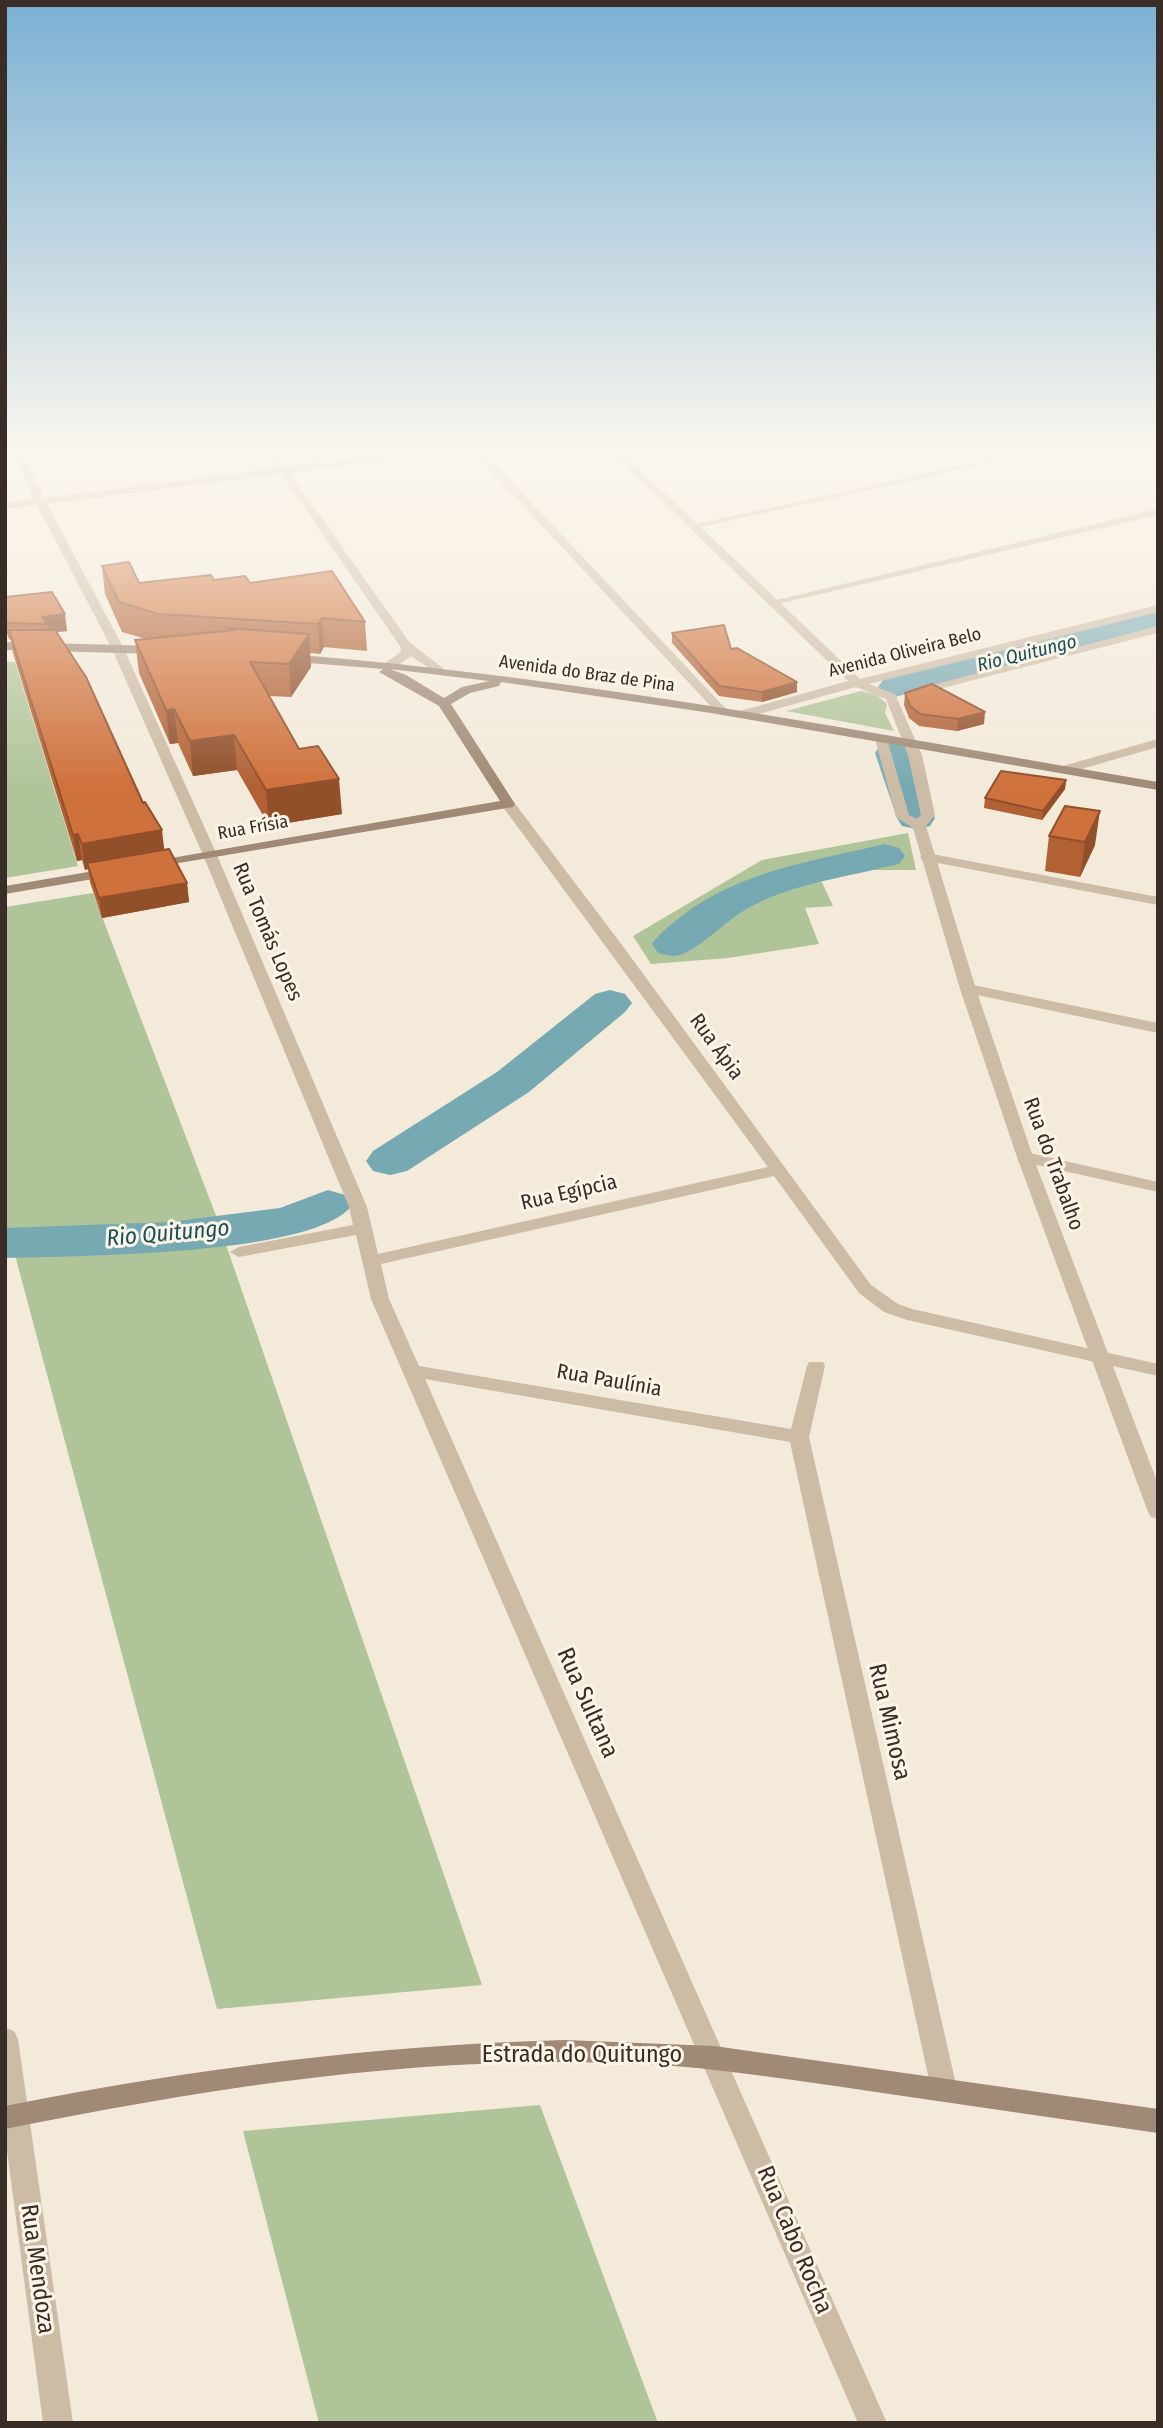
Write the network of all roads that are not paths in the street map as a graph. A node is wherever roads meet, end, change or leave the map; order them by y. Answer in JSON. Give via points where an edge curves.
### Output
{"nodes":[{"id":1,"x":71,"y":560,"type":"edge"},
{"id":2,"x":347,"y":560,"type":"edge"},
{"id":3,"x":580,"y":560,"type":"edge"},
{"id":4,"x":729,"y":560,"type":"edge"},
{"id":5,"x":952,"y":560,"type":"edge"},
{"id":6,"x":774,"y":602,"type":"junction"},
{"id":7,"x":1158,"y":608,"type":"edge"},
{"id":8,"x":1158,"y":629,"type":"edge"},
{"id":9,"x":5,"y":646,"type":"edge"},
{"id":10,"x":406,"y":646,"type":"junction"},
{"id":11,"x":117,"y":647,"type":"junction"},
{"id":12,"x":169,"y":650,"type":"edge"},
{"id":13,"x":277,"y":657,"type":"edge"},
{"id":14,"x":362,"y":664,"type":"junction"},
{"id":15,"x":389,"y":666,"type":"junction"},
{"id":16,"x":439,"y":671,"type":"junction"},
{"id":17,"x":508,"y":680,"type":"junction"},
{"id":18,"x":857,"y":683,"type":"junction"},
{"id":19,"x":891,"y":697,"type":"junction"},
{"id":20,"x":444,"y":703,"type":"junction"},
{"id":21,"x":722,"y":711,"type":"junction"},
{"id":22,"x":744,"y":715,"type":"junction"},
{"id":23,"x":881,"y":739,"type":"junction"},
{"id":24,"x":1158,"y":743,"type":"edge"},
{"id":25,"x":910,"y":744,"type":"junction"},
{"id":26,"x":1064,"y":770,"type":"junction"},
{"id":27,"x":1158,"y":786,"type":"edge"},
{"id":28,"x":508,"y":804,"type":"junction"},
{"id":29,"x":919,"y":826,"type":"junction"},
{"id":30,"x":210,"y":855,"type":"junction"},
{"id":31,"x":928,"y":857,"type":"junction"},
{"id":32,"x":5,"y":890,"type":"edge"},
{"id":33,"x":1158,"y":901,"type":"edge"},
{"id":34,"x":968,"y":989,"type":"junction"},
{"id":35,"x":1158,"y":1028,"type":"edge"},
{"id":36,"x":1025,"y":1157,"type":"junction"},
{"id":37,"x":778,"y":1170,"type":"junction"},
{"id":38,"x":1158,"y":1187,"type":"edge"},
{"id":39,"x":364,"y":1228,"type":"junction"},
{"id":40,"x":239,"y":1252,"type":"dead end"},
{"id":41,"x":371,"y":1261,"type":"junction"},
{"id":42,"x":1099,"y":1355,"type":"junction"},
{"id":43,"x":816,"y":1366,"type":"dead end"},
{"id":44,"x":1158,"y":1370,"type":"edge"},
{"id":45,"x":411,"y":1371,"type":"junction"},
{"id":46,"x":799,"y":1437,"type":"junction"},
{"id":47,"x":1158,"y":1512,"type":"edge"},
{"id":48,"x":5,"y":2039,"type":"edge"},
{"id":49,"x":714,"y":2057,"type":"junction"},
{"id":50,"x":944,"y":2090,"type":"junction"},
{"id":51,"x":11,"y":2116,"type":"edge"},
{"id":52,"x":1158,"y":2121,"type":"edge"},
{"id":53,"x":58,"y":2423,"type":"edge"},
{"id":54,"x":873,"y":2423,"type":"edge"}],
"edges":[{"from":1,"to":11,"type":"street","name":"Rua Tomás Lopes"},
{"from":2,"to":10,"type":"street"},
{"from":3,"to":21,"type":"street"},
{"from":4,"to":6,"type":"street"},
{"from":5,"to":6,"type":"street"},
{"from":6,"to":18,"type":"street"},
{"from":7,"to":18,"type":"street","name":"Avenida Oliveira Belo"},
{"from":8,"to":19,"type":"street","name":"Avenida Oliveira Belo"},
{"from":9,"to":11,"type":"main road"},
{"from":10,"to":15,"type":"street","via":[[407,653]]},
{"from":10,"to":16,"type":"street"},
{"from":11,"to":12,"type":"main road"},
{"from":11,"to":30,"type":"street","name":"Rua Tomás Lopes"},
{"from":13,"to":14,"type":"main road","name":"Avenida do Braz de Pina"},
{"from":14,"to":15,"type":"main road","name":"Avenida do Braz de Pina"},
{"from":14,"to":20,"type":"main road","name":"Rua Ápia","via":[[402,678]]},
{"from":15,"to":16,"type":"main road","name":"Avenida do Braz de Pina"},
{"from":16,"to":17,"type":"main road","name":"Avenida do Braz de Pina"},
{"from":17,"to":20,"type":"main road","via":[[466,690]]},
{"from":17,"to":21,"type":"main road","name":"Avenida do Braz de Pina"},
{"from":18,"to":19,"type":"street"},
{"from":18,"to":22,"type":"street","name":"Avenida Oliveira Belo"},
{"from":19,"to":25,"type":"street"},
{"from":20,"to":28,"type":"main road","name":"Rua Ápia"},
{"from":21,"to":22,"type":"main road","name":"Avenida do Braz de Pina"},
{"from":22,"to":23,"type":"main road","name":"Avenida do Braz de Pina"},
{"from":23,"to":25,"type":"main road","name":"Avenida do Braz de Pina"},
{"from":23,"to":29,"type":"street","name":"Rua do Trabalho","via":[[903,817]]},
{"from":24,"to":26,"type":"street"},
{"from":25,"to":26,"type":"main road","name":"Avenida do Braz de Pina"},
{"from":25,"to":29,"type":"street","name":"Rua do Trabalho","via":[[928,815]]},
{"from":26,"to":27,"type":"main road","name":"Avenida do Braz de Pina"},
{"from":28,"to":30,"type":"main road","name":"Rua Frísia"},
{"from":28,"to":37,"type":"street","name":"Rua Ápia"},
{"from":29,"to":31,"type":"street","name":"Rua do Trabalho"},
{"from":30,"to":32,"type":"main road","name":"Rua Frísia"},
{"from":30,"to":39,"type":"street","name":"Rua Tomás Lopes"},
{"from":31,"to":33,"type":"street"},
{"from":31,"to":34,"type":"street","name":"Rua do Trabalho"},
{"from":34,"to":35,"type":"street"},
{"from":34,"to":36,"type":"street","name":"Rua do Trabalho"},
{"from":36,"to":38,"type":"street"},
{"from":36,"to":42,"type":"street","name":"Rua do Trabalho"},
{"from":37,"to":41,"type":"street","name":"Rua Egípcia"},
{"from":37,"to":42,"type":"street","name":"Rua Ápia","via":[[865,1289],[891,1308]]},
{"from":39,"to":40,"type":"street"},
{"from":39,"to":41,"type":"street","name":"Rua Tomás Lopes"},
{"from":41,"to":45,"type":"street","name":"Rua Tomás Lopes","via":[[380,1299]]},
{"from":42,"to":44,"type":"street","name":"Rua Ápia"},
{"from":42,"to":47,"type":"street","name":"Rua do Trabalho"},
{"from":43,"to":46,"type":"street","name":"Rua Mimosa"},
{"from":45,"to":46,"type":"street","name":"Rua Paulínia"},
{"from":45,"to":49,"type":"street","name":"Rua Sultana"},
{"from":46,"to":50,"type":"street","name":"Rua Mimosa"},
{"from":48,"to":51,"type":"street","name":"Rua Mendoza"},
{"from":49,"to":50,"type":"main road","name":"Estrada do Quitungo"},
{"from":49,"to":51,"type":"main road","name":"Estrada do Quitungo","via":[[562,2050],[443,2057],[209,2082]]},
{"from":49,"to":54,"type":"street","name":"Rua Cabo Rocha"},
{"from":50,"to":52,"type":"main road","name":"Estrada do Quitungo"},
{"from":51,"to":53,"type":"street","name":"Rua Mendoza"}]}
